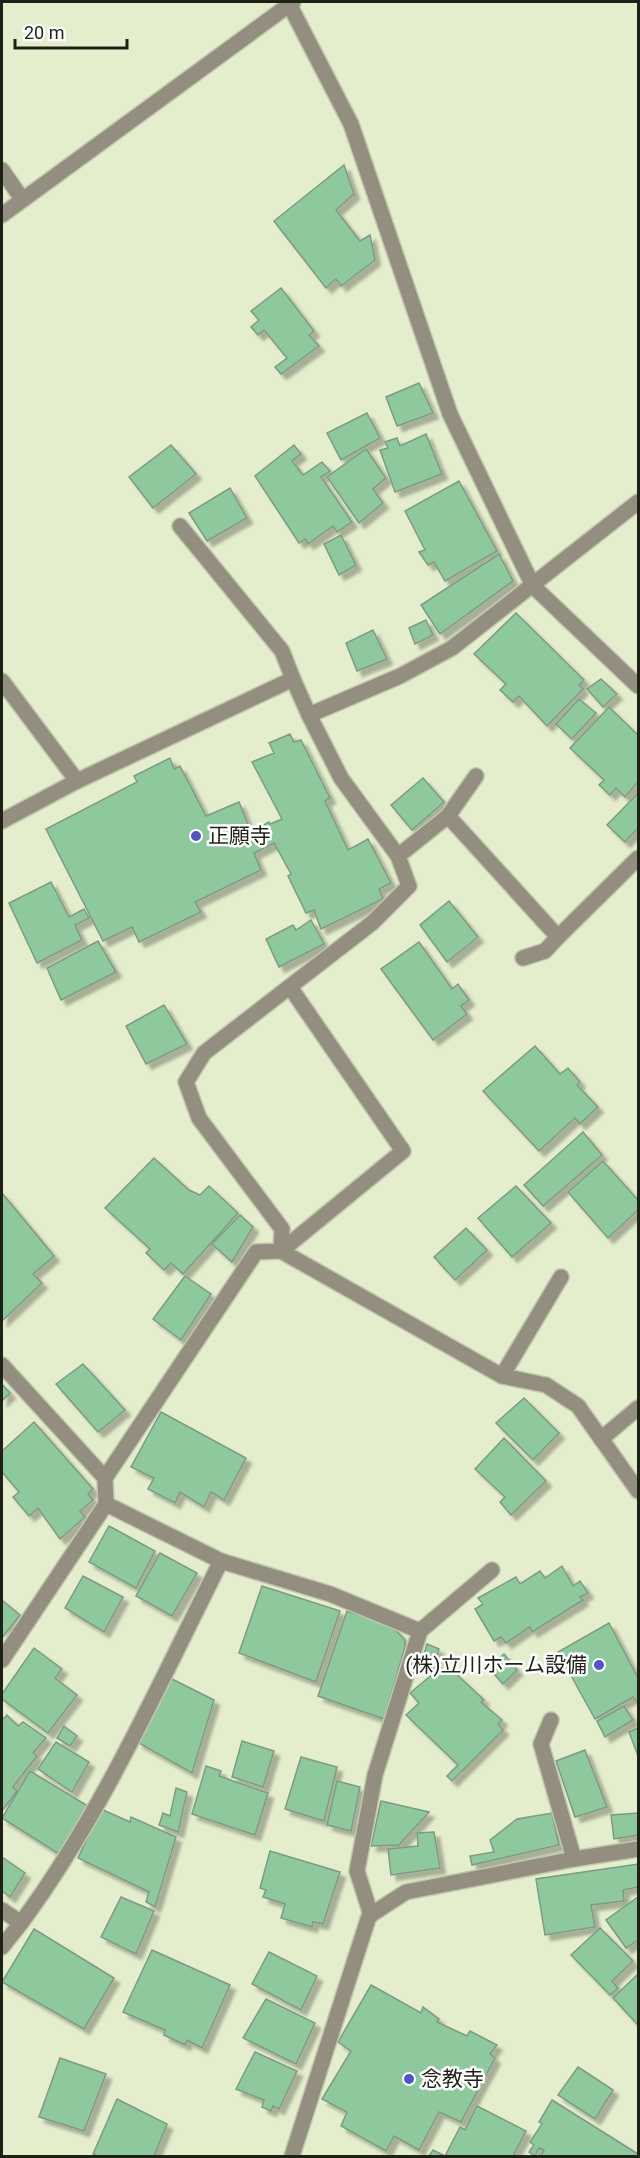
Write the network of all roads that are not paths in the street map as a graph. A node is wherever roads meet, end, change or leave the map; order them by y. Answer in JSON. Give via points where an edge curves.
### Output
{"nodes":[{"id":1,"x":290,"y":2,"type":"edge"},
{"id":2,"x":2,"y":170,"type":"edge"},
{"id":3,"x":22,"y":199,"type":"junction"},
{"id":4,"x":2,"y":215,"type":"edge"},
{"id":5,"x":639,"y":502,"type":"edge"},
{"id":6,"x":180,"y":526,"type":"dead end"},
{"id":7,"x":533,"y":586,"type":"junction"},
{"id":8,"x":292,"y":679,"type":"junction"},
{"id":9,"x":2,"y":681,"type":"edge"},
{"id":10,"x":639,"y":686,"type":"edge"},
{"id":11,"x":309,"y":715,"type":"junction"},
{"id":12,"x":476,"y":776,"type":"dead end"},
{"id":13,"x":78,"y":781,"type":"junction"},
{"id":14,"x":448,"y":816,"type":"junction"},
{"id":15,"x":2,"y":821,"type":"edge"},
{"id":16,"x":398,"y":856,"type":"junction"},
{"id":17,"x":639,"y":858,"type":"edge"},
{"id":18,"x":558,"y":937,"type":"junction"},
{"id":19,"x":523,"y":958,"type":"dead end"},
{"id":20,"x":290,"y":987,"type":"junction"},
{"id":21,"x":281,"y":1251,"type":"junction"},
{"id":22,"x":561,"y":1277,"type":"dead end"},
{"id":23,"x":2,"y":1365,"type":"edge"},
{"id":24,"x":502,"y":1376,"type":"junction"},
{"id":25,"x":639,"y":1407,"type":"edge"},
{"id":26,"x":601,"y":1439,"type":"junction"},
{"id":27,"x":105,"y":1478,"type":"junction"},
{"id":28,"x":639,"y":1491,"type":"edge"},
{"id":29,"x":106,"y":1504,"type":"junction"},
{"id":30,"x":221,"y":1561,"type":"junction"},
{"id":31,"x":492,"y":1570,"type":"dead end"},
{"id":32,"x":420,"y":1631,"type":"junction"},
{"id":33,"x":2,"y":1660,"type":"edge"},
{"id":34,"x":551,"y":1720,"type":"dead end"},
{"id":35,"x":639,"y":1849,"type":"edge"},
{"id":36,"x":574,"y":1859,"type":"junction"},
{"id":37,"x":2,"y":1910,"type":"edge"},
{"id":38,"x":371,"y":1914,"type":"junction"},
{"id":39,"x":21,"y":1923,"type":"junction"},
{"id":40,"x":2,"y":1947,"type":"edge"},
{"id":41,"x":292,"y":2157,"type":"edge"}],
"edges":[{"from":1,"to":3,"type":"street"},
{"from":1,"to":7,"type":"street","via":[[351,124],[450,414]]},
{"from":2,"to":3,"type":"street"},
{"from":3,"to":4,"type":"street"},
{"from":5,"to":7,"type":"street"},
{"from":6,"to":8,"type":"street","via":[[282,651]]},
{"from":7,"to":10,"type":"street"},
{"from":7,"to":11,"type":"street","via":[[452,648],[400,676]]},
{"from":8,"to":11,"type":"street"},
{"from":8,"to":13,"type":"street"},
{"from":9,"to":13,"type":"street"},
{"from":11,"to":16,"type":"street","via":[[341,778]]},
{"from":12,"to":14,"type":"street"},
{"from":13,"to":15,"type":"street"},
{"from":14,"to":16,"type":"street"},
{"from":14,"to":18,"type":"street"},
{"from":16,"to":20,"type":"street","via":[[409,886],[372,923]]},
{"from":17,"to":18,"type":"street"},
{"from":18,"to":19,"type":"street","via":[[545,951]]},
{"from":20,"to":21,"type":"street","via":[[204,1053],[186,1082],[199,1118],[282,1229]]},
{"from":20,"to":21,"type":"street","via":[[403,1151]]},
{"from":21,"to":24,"type":"street"},
{"from":21,"to":27,"type":"street","via":[[256,1252]]},
{"from":22,"to":24,"type":"street"},
{"from":23,"to":27,"type":"street"},
{"from":24,"to":26,"type":"street","via":[[546,1385],[578,1406]]},
{"from":25,"to":26,"type":"street"},
{"from":26,"to":28,"type":"street"},
{"from":27,"to":29,"type":"street"},
{"from":29,"to":30,"type":"street"},
{"from":29,"to":33,"type":"street"},
{"from":30,"to":32,"type":"street","via":[[330,1594]]},
{"from":30,"to":39,"type":"street","via":[[60,1871]]},
{"from":31,"to":32,"type":"street"},
{"from":32,"to":38,"type":"street","via":[[375,1775],[357,1871]]},
{"from":34,"to":36,"type":"street","via":[[541,1744]]},
{"from":35,"to":36,"type":"street"},
{"from":36,"to":38,"type":"street","via":[[406,1892]]},
{"from":37,"to":39,"type":"street"},
{"from":38,"to":41,"type":"street"},
{"from":39,"to":40,"type":"street"}]}
